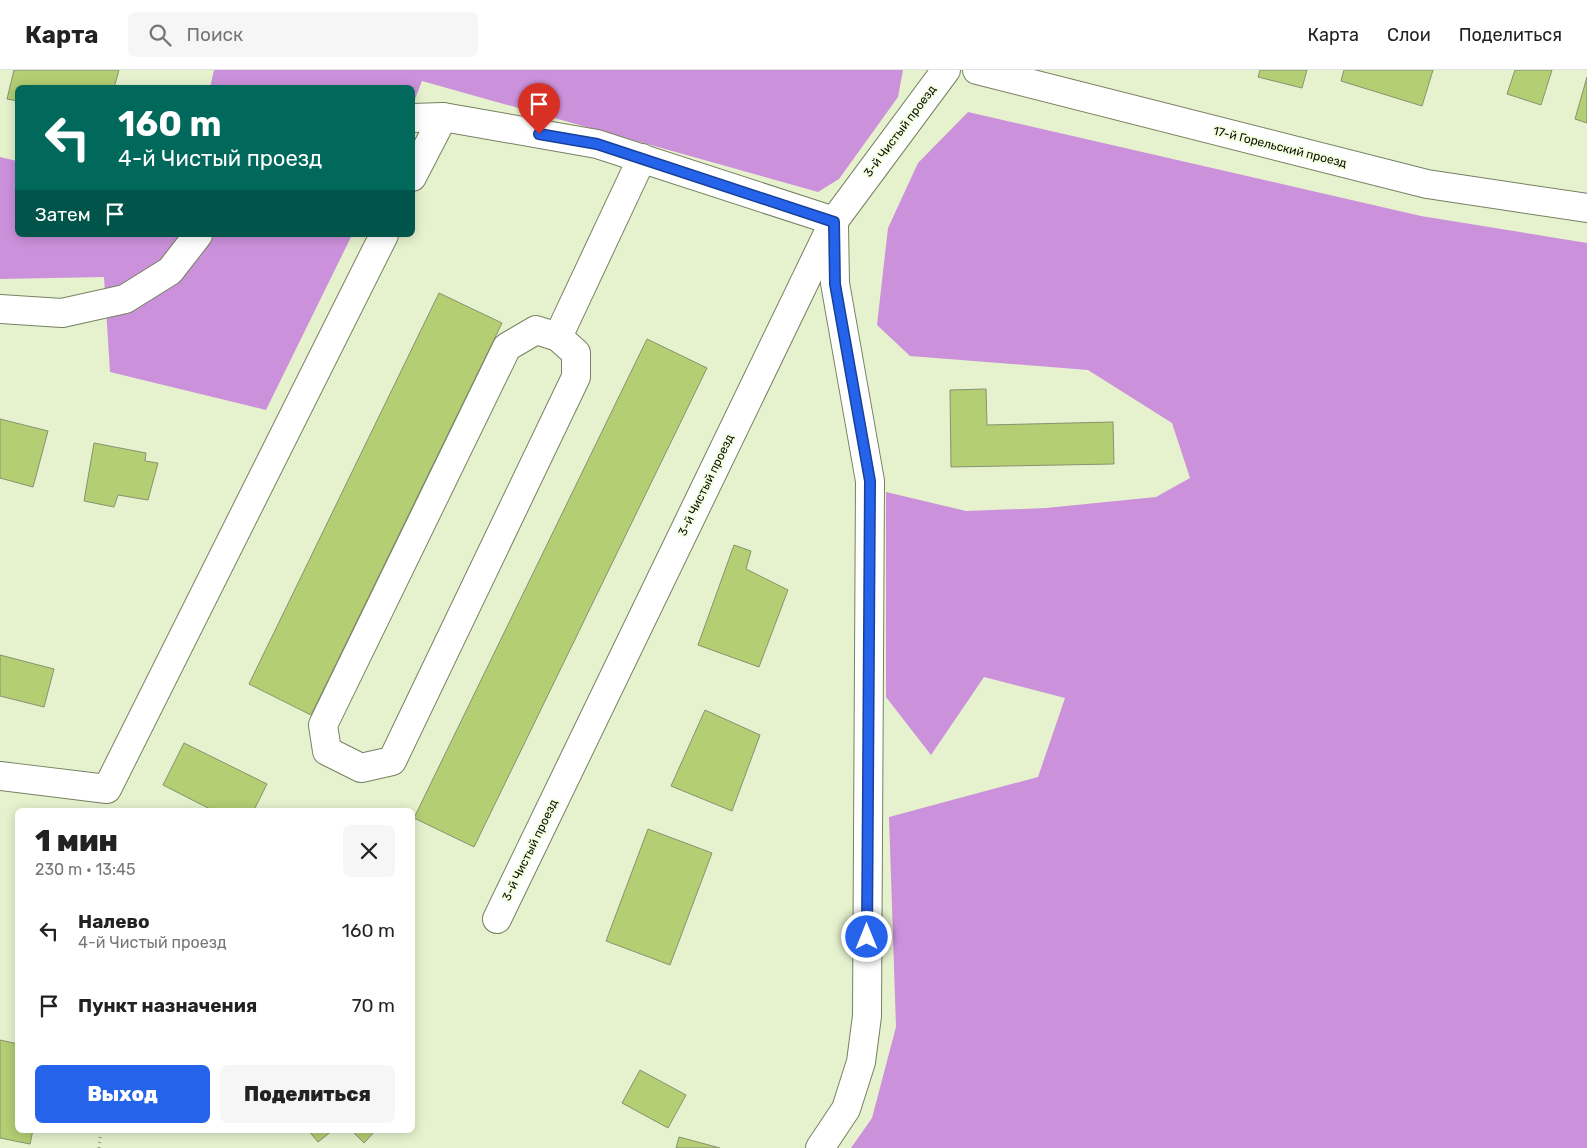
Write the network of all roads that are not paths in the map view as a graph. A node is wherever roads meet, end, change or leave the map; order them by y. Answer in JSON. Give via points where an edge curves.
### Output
{"nodes":[{"id":1,"x":946,"y":70,"type":"edge"},
{"id":2,"x":977,"y":70,"type":"edge"},
{"id":3,"x":443,"y":117,"type":"junction"},
{"id":4,"x":415,"y":118,"type":"edge"},
{"id":5,"x":642,"y":158,"type":"junction"},
{"id":6,"x":415,"y":172,"type":"edge"},
{"id":7,"x":1587,"y":208,"type":"edge"},
{"id":8,"x":834,"y":222,"type":"junction"},
{"id":9,"x":196,"y":237,"type":"edge"},
{"id":10,"x":383,"y":237,"type":"edge"},
{"id":11,"x":0,"y":309,"type":"edge"},
{"id":12,"x":558,"y":337,"type":"junction"},
{"id":13,"x":0,"y":776,"type":"edge"},
{"id":14,"x":497,"y":919,"type":"dead end"},
{"id":15,"x":820,"y":1148,"type":"edge"}],
"edges":[{"from":1,"to":8,"type":"street","name":"3-й Чистый проезд"},
{"from":2,"to":7,"type":"street","name":"17-й Горельский проезд","via":[[1427,184]]},
{"from":3,"to":4,"type":"street"},
{"from":3,"to":5,"type":"street","via":[[597,144]]},
{"from":3,"to":6,"type":"street"},
{"from":5,"to":8,"type":"street"},
{"from":5,"to":12,"type":"street"},
{"from":8,"to":14,"type":"street","name":"3-й Чистый проезд"},
{"from":8,"to":15,"type":"street","via":[[835,284],[870,481],[867,1016],[861,1062],[846,1109]]},
{"from":9,"to":11,"type":"street","via":[[170,271],[125,299],[62,314]]},
{"from":10,"to":13,"type":"street","via":[[107,789]]},
{"from":12,"to":12,"type":"street","via":[[536,330],[507,347],[323,725],[327,751],[361,768],[392,761],[576,377],[576,353]]}]}
